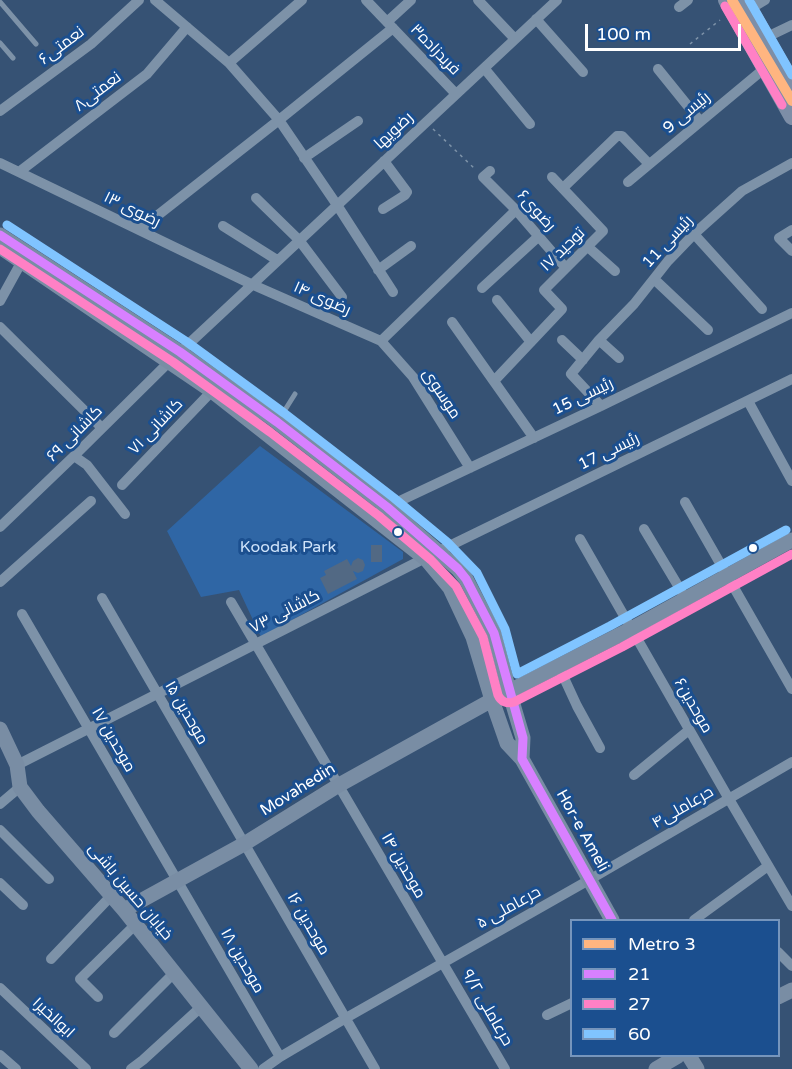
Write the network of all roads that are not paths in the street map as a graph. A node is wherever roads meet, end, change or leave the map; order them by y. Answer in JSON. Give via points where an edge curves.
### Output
{"nodes":[{"id":1,"x":139,"y":0,"type":"edge"},
{"id":2,"x":155,"y":0,"type":"edge"},
{"id":3,"x":302,"y":0,"type":"edge"},
{"id":4,"x":366,"y":0,"type":"edge"},
{"id":5,"x":411,"y":0,"type":"edge"},
{"id":6,"x":478,"y":0,"type":"edge"},
{"id":7,"x":557,"y":0,"type":"edge"},
{"id":8,"x":765,"y":0,"type":"edge"},
{"id":9,"x":0,"y":2,"type":"edge"},
{"id":10,"x":738,"y":4,"type":"edge"},
{"id":11,"x":536,"y":19,"type":"junction"},
{"id":12,"x":390,"y":25,"type":"junction"},
{"id":13,"x":792,"y":25,"type":"edge"},
{"id":14,"x":187,"y":27,"type":"junction"},
{"id":15,"x":767,"y":38,"type":"junction"},
{"id":16,"x":515,"y":39,"type":"junction"},
{"id":17,"x":0,"y":44,"type":"edge"},
{"id":18,"x":36,"y":44,"type":"dead end"},
{"id":19,"x":13,"y":58,"type":"dead end"},
{"id":20,"x":229,"y":63,"type":"junction"},
{"id":21,"x":484,"y":68,"type":"junction"},
{"id":22,"x":765,"y":68,"type":"junction"},
{"id":23,"x":658,"y":69,"type":"dead end"},
{"id":24,"x":583,"y":72,"type":"dead end"},
{"id":25,"x":790,"y":72,"type":"edge"},
{"id":26,"x":456,"y":94,"type":"junction"},
{"id":27,"x":792,"y":99,"type":"edge"},
{"id":28,"x":0,"y":111,"type":"edge"},
{"id":29,"x":792,"y":117,"type":"edge"},
{"id":30,"x":279,"y":120,"type":"junction"},
{"id":31,"x":358,"y":121,"type":"dead end"},
{"id":32,"x":700,"y":121,"type":"junction"},
{"id":33,"x":530,"y":124,"type":"dead end"},
{"id":34,"x":304,"y":158,"type":"junction"},
{"id":35,"x":384,"y":161,"type":"junction"},
{"id":36,"x":0,"y":163,"type":"edge"},
{"id":37,"x":649,"y":164,"type":"junction"},
{"id":38,"x":792,"y":164,"type":"edge"},
{"id":39,"x":19,"y":172,"type":"junction"},
{"id":40,"x":486,"y":174,"type":"road end"},
{"id":41,"x":552,"y":177,"type":"dead end"},
{"id":42,"x":628,"y":182,"type":"dead end"},
{"id":43,"x":562,"y":188,"type":"junction"},
{"id":44,"x":256,"y":198,"type":"dead end"},
{"id":45,"x":337,"y":205,"type":"junction"},
{"id":46,"x":383,"y":209,"type":"dead end"},
{"id":47,"x":516,"y":210,"type":"junction"},
{"id":48,"x":223,"y":226,"type":"dead end"},
{"id":49,"x":139,"y":230,"type":"junction"},
{"id":50,"x":792,"y":230,"type":"edge"},
{"id":51,"x":694,"y":234,"type":"junction"},
{"id":52,"x":0,"y":235,"type":"edge"},
{"id":53,"x":539,"y":236,"type":"junction"},
{"id":54,"x":299,"y":240,"type":"junction"},
{"id":55,"x":411,"y":246,"type":"dead end"},
{"id":56,"x":0,"y":247,"type":"edge"},
{"id":57,"x":588,"y":247,"type":"junction"},
{"id":58,"x":792,"y":251,"type":"edge"},
{"id":59,"x":277,"y":260,"type":"junction"},
{"id":60,"x":22,"y":261,"type":"junction"},
{"id":61,"x":565,"y":267,"type":"junction"},
{"id":62,"x":378,"y":270,"type":"junction"},
{"id":63,"x":615,"y":271,"type":"dead end"},
{"id":64,"x":654,"y":279,"type":"junction"},
{"id":65,"x":251,"y":284,"type":"junction"},
{"id":66,"x":482,"y":288,"type":"dead end"},
{"id":67,"x":393,"y":292,"type":"dead end"},
{"id":68,"x":342,"y":297,"type":"dead end"},
{"id":69,"x":497,"y":300,"type":"dead end"},
{"id":70,"x":0,"y":302,"type":"edge"},
{"id":71,"x":762,"y":309,"type":"dead end"},
{"id":72,"x":792,"y":313,"type":"edge"},
{"id":73,"x":452,"y":322,"type":"dead end"},
{"id":74,"x":0,"y":327,"type":"edge"},
{"id":75,"x":708,"y":330,"type":"dead end"},
{"id":76,"x":562,"y":340,"type":"dead end"},
{"id":77,"x":598,"y":340,"type":"junction"},
{"id":78,"x":381,"y":341,"type":"junction"},
{"id":79,"x":531,"y":342,"type":"junction"},
{"id":80,"x":175,"y":357,"type":"junction"},
{"id":81,"x":619,"y":358,"type":"dead end"},
{"id":82,"x":583,"y":360,"type":"junction"},
{"id":83,"x":792,"y":379,"type":"edge"},
{"id":84,"x":494,"y":381,"type":"junction"},
{"id":85,"x":212,"y":391,"type":"junction"},
{"id":86,"x":295,"y":394,"type":"dead end"},
{"id":87,"x":748,"y":401,"type":"junction"},
{"id":88,"x":601,"y":406,"type":"junction"},
{"id":89,"x":277,"y":422,"type":"junction"},
{"id":90,"x":102,"y":428,"type":"junction"},
{"id":91,"x":534,"y":438,"type":"junction"},
{"id":92,"x":74,"y":456,"type":"junction"},
{"id":93,"x":470,"y":468,"type":"junction"},
{"id":94,"x":792,"y":481,"type":"edge"},
{"id":95,"x":122,"y":485,"type":"dead end"},
{"id":96,"x":91,"y":501,"type":"dead end"},
{"id":97,"x":685,"y":502,"type":"dead end"},
{"id":98,"x":387,"y":507,"type":"junction"},
{"id":99,"x":125,"y":514,"type":"dead end"},
{"id":100,"x":371,"y":516,"type":"junction"},
{"id":101,"x":0,"y":527,"type":"edge"},
{"id":102,"x":644,"y":529,"type":"dead end"},
{"id":103,"x":580,"y":539,"type":"dead end"},
{"id":104,"x":792,"y":540,"type":"edge"},
{"id":105,"x":432,"y":555,"type":"junction"},
{"id":106,"x":726,"y":576,"type":"junction"},
{"id":107,"x":0,"y":582,"type":"edge"},
{"id":108,"x":102,"y":598,"type":"dead end"},
{"id":109,"x":686,"y":599,"type":"junction"},
{"id":110,"x":231,"y":602,"type":"dead end"},
{"id":111,"x":22,"y":614,"type":"dead end"},
{"id":112,"x":631,"y":629,"type":"junction"},
{"id":113,"x":255,"y":644,"type":"junction"},
{"id":114,"x":559,"y":667,"type":"junction"},
{"id":115,"x":792,"y":689,"type":"edge"},
{"id":116,"x":508,"y":691,"type":"junction"},
{"id":117,"x":157,"y":694,"type":"junction"},
{"id":118,"x":492,"y":700,"type":"junction"},
{"id":119,"x":0,"y":729,"type":"edge"},
{"id":120,"x":88,"y":729,"type":"junction"},
{"id":121,"x":689,"y":730,"type":"junction"},
{"id":122,"x":600,"y":748,"type":"dead end"},
{"id":123,"x":522,"y":759,"type":"junction"},
{"id":124,"x":792,"y":762,"type":"edge"},
{"id":125,"x":17,"y":765,"type":"junction"},
{"id":126,"x":634,"y":776,"type":"dead end"},
{"id":127,"x":339,"y":785,"type":"junction"},
{"id":128,"x":20,"y":787,"type":"junction"},
{"id":129,"x":729,"y":799,"type":"junction"},
{"id":130,"x":0,"y":804,"type":"edge"},
{"id":131,"x":0,"y":830,"type":"edge"},
{"id":132,"x":244,"y":844,"type":"junction"},
{"id":133,"x":768,"y":866,"type":"junction"},
{"id":134,"x":49,"y":879,"type":"dead end"},
{"id":135,"x":589,"y":880,"type":"junction"},
{"id":136,"x":177,"y":881,"type":"junction"},
{"id":137,"x":0,"y":883,"type":"edge"},
{"id":138,"x":111,"y":896,"type":"junction"},
{"id":139,"x":23,"y":904,"type":"dead end"},
{"id":140,"x":792,"y":906,"type":"edge"},
{"id":141,"x":124,"y":910,"type":"junction"},
{"id":142,"x":611,"y":919,"type":"edge"},
{"id":143,"x":696,"y":919,"type":"edge"},
{"id":144,"x":135,"y":925,"type":"junction"},
{"id":145,"x":780,"y":954,"type":"edge"},
{"id":146,"x":51,"y":959,"type":"dead end"},
{"id":147,"x":442,"y":962,"type":"junction"},
{"id":148,"x":792,"y":966,"type":"edge"},
{"id":149,"x":174,"y":974,"type":"junction"},
{"id":150,"x":0,"y":988,"type":"edge"},
{"id":151,"x":98,"y":997,"type":"dead end"},
{"id":152,"x":570,"y":1004,"type":"edge"},
{"id":153,"x":201,"y":1007,"type":"junction"},
{"id":154,"x":547,"y":1015,"type":"dead end"},
{"id":155,"x":345,"y":1018,"type":"junction"},
{"id":156,"x":114,"y":1033,"type":"dead end"},
{"id":157,"x":0,"y":1055,"type":"edge"},
{"id":158,"x":280,"y":1057,"type":"junction"},
{"id":159,"x":676,"y":1057,"type":"edge"},
{"id":160,"x":16,"y":1069,"type":"edge"},
{"id":161,"x":86,"y":1069,"type":"edge"},
{"id":162,"x":131,"y":1069,"type":"edge"},
{"id":163,"x":251,"y":1069,"type":"edge"},
{"id":164,"x":263,"y":1069,"type":"edge"},
{"id":165,"x":375,"y":1069,"type":"edge"},
{"id":166,"x":505,"y":1069,"type":"edge"},
{"id":167,"x":656,"y":1069,"type":"edge"}],
"edges":[{"from":1,"to":28,"type":"street","name":"نعمتی۶","via":[[91,44]]},
{"from":2,"to":14,"type":"street"},
{"from":3,"to":20,"type":"street"},
{"from":4,"to":12,"type":"street","name":"فریدزاده۳"},
{"from":5,"to":12,"type":"street"},
{"from":6,"to":16,"type":"street"},
{"from":7,"to":11,"type":"street","name":"رضویها"},
{"from":8,"to":10,"type":"street"},
{"from":9,"to":18,"type":"lane"},
{"from":10,"to":15,"type":"main road"},
{"from":10,"to":22,"type":"main road"},
{"from":10,"to":27,"type":"lane"},
{"from":11,"to":16,"type":"street","name":"رضویها"},
{"from":11,"to":24,"type":"street"},
{"from":12,"to":26,"type":"street","name":"فریدزاده۳"},
{"from":12,"to":30,"type":"street"},
{"from":13,"to":15,"type":"street"},
{"from":14,"to":20,"type":"street"},
{"from":14,"to":39,"type":"street","name":"نعمتی۸","via":[[147,74]]},
{"from":15,"to":25,"type":"main road"},
{"from":16,"to":21,"type":"street","name":"رضویها"},
{"from":17,"to":19,"type":"lane"},
{"from":20,"to":30,"type":"street"},
{"from":21,"to":26,"type":"street","name":"رضویها"},
{"from":21,"to":33,"type":"street"},
{"from":22,"to":29,"type":"main road"},
{"from":22,"to":32,"type":"street","name":"رئیسی 9"},
{"from":23,"to":32,"type":"street"},
{"from":26,"to":35,"type":"street","name":"رضویها"},
{"from":30,"to":34,"type":"street"},
{"from":30,"to":49,"type":"street"},
{"from":31,"to":34,"type":"street"},
{"from":32,"to":37,"type":"street","name":"رئیسی 9"},
{"from":34,"to":45,"type":"street"},
{"from":35,"to":45,"type":"street","name":"رضویها"},
{"from":35,"to":46,"type":"street","via":[[407,192]]},
{"from":36,"to":39,"type":"street","name":"رضوی ۱۳"},
{"from":37,"to":42,"type":"street","name":"رئیسی 9"},
{"from":37,"to":43,"type":"street","via":[[622,136],[617,136]]},
{"from":38,"to":51,"type":"street","name":"رئیسی 11","via":[[742,191]]},
{"from":39,"to":49,"type":"street","name":"رضوی ۱۳"},
{"from":40,"to":47,"type":"street","name":"رضوی۶"},
{"from":41,"to":43,"type":"street"},
{"from":43,"to":57,"type":"street","name":"توحید ۱۷","via":[[603,231]]},
{"from":44,"to":54,"type":"street"},
{"from":45,"to":54,"type":"street","name":"رضویها"},
{"from":45,"to":62,"type":"street"},
{"from":47,"to":53,"type":"street","name":"رضوی۶"},
{"from":47,"to":78,"type":"street"},
{"from":48,"to":59,"type":"street"},
{"from":49,"to":65,"type":"street","name":"رضوی ۱۳"},
{"from":50,"to":58,"type":"street","via":[[779,238]]},
{"from":51,"to":64,"type":"street","name":"رئیسی 11"},
{"from":51,"to":71,"type":"street"},
{"from":52,"to":80,"type":"main road"},
{"from":53,"to":61,"type":"street","name":"رضوی۶"},
{"from":53,"to":66,"type":"street"},
{"from":54,"to":59,"type":"street","name":"رضویها"},
{"from":54,"to":68,"type":"street"},
{"from":55,"to":62,"type":"street"},
{"from":56,"to":60,"type":"main road"},
{"from":57,"to":61,"type":"street","name":"توحید ۱۷"},
{"from":57,"to":63,"type":"street"},
{"from":59,"to":65,"type":"street","name":"رضویها"},
{"from":60,"to":70,"type":"street"},
{"from":60,"to":80,"type":"main road"},
{"from":61,"to":79,"type":"street","name":"توحید ۱۷","via":[[544,290],[562,309]]},
{"from":62,"to":67,"type":"street"},
{"from":64,"to":75,"type":"street"},
{"from":64,"to":77,"type":"street","name":"رئیسی 11"},
{"from":65,"to":78,"type":"street","name":"رضوی ۱۴"},
{"from":65,"to":80,"type":"street","name":"کاشانی ۶۹"},
{"from":69,"to":79,"type":"street"},
{"from":72,"to":88,"type":"street","name":"رئیسی 15"},
{"from":73,"to":84,"type":"street"},
{"from":74,"to":90,"type":"street"},
{"from":76,"to":82,"type":"street"},
{"from":77,"to":81,"type":"street"},
{"from":77,"to":82,"type":"street","name":"رئیسی 11"},
{"from":78,"to":93,"type":"street","name":"موسوی","via":[[413,377]]},
{"from":79,"to":84,"type":"street"},
{"from":80,"to":85,"type":"main road"},
{"from":80,"to":89,"type":"main road"},
{"from":80,"to":90,"type":"street","name":"کاشانی ۶۹"},
{"from":82,"to":88,"type":"street","via":[[571,375]]},
{"from":83,"to":87,"type":"street","name":"رئیسی 17"},
{"from":84,"to":91,"type":"street"},
{"from":85,"to":95,"type":"street","name":"کاشانی ۷۱"},
{"from":85,"to":100,"type":"main road"},
{"from":86,"to":89,"type":"lane"},
{"from":87,"to":94,"type":"street"},
{"from":87,"to":105,"type":"street","name":"رئیسی 17"},
{"from":88,"to":91,"type":"street","name":"رئیسی 15"},
{"from":89,"to":98,"type":"main road"},
{"from":90,"to":92,"type":"street","name":"کاشانی ۶۹"},
{"from":91,"to":93,"type":"street","name":"رئیسی 15"},
{"from":92,"to":99,"type":"street","via":[[87,465]]},
{"from":92,"to":101,"type":"street","name":"کاشانی ۶۹"},
{"from":93,"to":98,"type":"street","name":"رئیسی 15"},
{"from":96,"to":107,"type":"street"},
{"from":97,"to":106,"type":"street"},
{"from":98,"to":100,"type":"street","name":"رئیسی 15"},
{"from":98,"to":105,"type":"main road"},
{"from":100,"to":105,"type":"main road"},
{"from":102,"to":109,"type":"street"},
{"from":103,"to":112,"type":"street","name":"موحدین۶"},
{"from":104,"to":106,"type":"main road","name":"Movahedin"},
{"from":105,"to":113,"type":"street","name":"کاشانی ۷۳"},
{"from":105,"to":116,"type":"main road","name":"Hor-e Ameli","via":[[466,579],[494,633]]},
{"from":105,"to":118,"type":"main road","name":"Hor-e Ameli","via":[[473,637]]},
{"from":106,"to":109,"type":"main road","name":"Movahedin"},
{"from":106,"to":115,"type":"street"},
{"from":108,"to":117,"type":"street","name":"موحدین ۱۵"},
{"from":109,"to":112,"type":"main road","name":"Movahedin"},
{"from":110,"to":113,"type":"street","name":"موحدین ۱۴"},
{"from":111,"to":120,"type":"street","name":"موحدین ۱۷"},
{"from":112,"to":114,"type":"main road","name":"Movahedin"},
{"from":112,"to":121,"type":"street","name":"موحدین۶"},
{"from":113,"to":117,"type":"street","name":"کاشانی ۷۳"},
{"from":113,"to":127,"type":"street","name":"موحدین ۱۴"},
{"from":114,"to":116,"type":"main road","name":"Movahedin"},
{"from":114,"to":122,"type":"street"},
{"from":116,"to":118,"type":"main road","name":"Movahedin"},
{"from":116,"to":123,"type":"main road","name":"Hor-e Ameli","via":[[523,738]]},
{"from":117,"to":120,"type":"street","name":"کاشانی ۷۳"},
{"from":117,"to":132,"type":"street","name":"موحدین ۱۵"},
{"from":118,"to":123,"type":"main road","name":"Hor-e Ameli","via":[[507,743]]},
{"from":118,"to":127,"type":"main road","name":"Movahedin"},
{"from":119,"to":125,"type":"main road","name":"خیابان حسین باشی"},
{"from":120,"to":125,"type":"street","name":"کاشانی ۷۳"},
{"from":120,"to":136,"type":"street","name":"موحدین ۱۷"},
{"from":121,"to":126,"type":"street"},
{"from":121,"to":129,"type":"street","name":"موحدین۶"},
{"from":123,"to":135,"type":"main road","name":"Hor-e Ameli"},
{"from":124,"to":129,"type":"street","name":"حرعاملی۴"},
{"from":125,"to":128,"type":"main road","name":"خیابان حسین باشی"},
{"from":127,"to":132,"type":"main road","name":"Movahedin"},
{"from":127,"to":147,"type":"street","name":"موحدین ۱۴"},
{"from":128,"to":130,"type":"street"},
{"from":128,"to":138,"type":"main road","name":"خیابان حسین باشی"},
{"from":129,"to":133,"type":"street","name":"موحدین۶"},
{"from":129,"to":135,"type":"street","name":"حرعاملی۴"},
{"from":131,"to":134,"type":"street"},
{"from":132,"to":136,"type":"main road","name":"Movahedin"},
{"from":132,"to":155,"type":"street","name":"موحدین ۱۶"},
{"from":133,"to":140,"type":"street","name":"موحدین۶"},
{"from":133,"to":143,"type":"street"},
{"from":135,"to":142,"type":"main road","name":"Hor-e Ameli"},
{"from":135,"to":147,"type":"street","name":"حرعاملی ۵"},
{"from":136,"to":141,"type":"main road","name":"Movahedin"},
{"from":136,"to":158,"type":"street","name":"موحدین ۱۸"},
{"from":137,"to":139,"type":"street"},
{"from":138,"to":141,"type":"main road","name":"خیابان حسین باشی"},
{"from":138,"to":146,"type":"street"},
{"from":141,"to":144,"type":"main road","name":"خیابان حسین باشی"},
{"from":144,"to":149,"type":"main road","name":"خیابان حسین باشی"},
{"from":144,"to":151,"type":"street","via":[[80,979]]},
{"from":145,"to":148,"type":"street"},
{"from":147,"to":155,"type":"street","name":"حرعاملی ۵"},
{"from":147,"to":166,"type":"street","name":"حرعاملی ۹/۲"},
{"from":149,"to":153,"type":"main road","name":"خیابان حسین باشی"},
{"from":149,"to":156,"type":"street"},
{"from":150,"to":161,"type":"street","name":"ابوالخیر۱"},
{"from":152,"to":154,"type":"street"},
{"from":153,"to":162,"type":"street"},
{"from":153,"to":163,"type":"main road","name":"خیابان حسین باشی"},
{"from":155,"to":158,"type":"street","name":"حرعاملی ۵"},
{"from":155,"to":165,"type":"street","name":"موحدین ۱۶"},
{"from":157,"to":160,"type":"street"},
{"from":158,"to":164,"type":"street","name":"حرعاملی ۵"},
{"from":159,"to":167,"type":"main road"}]}
